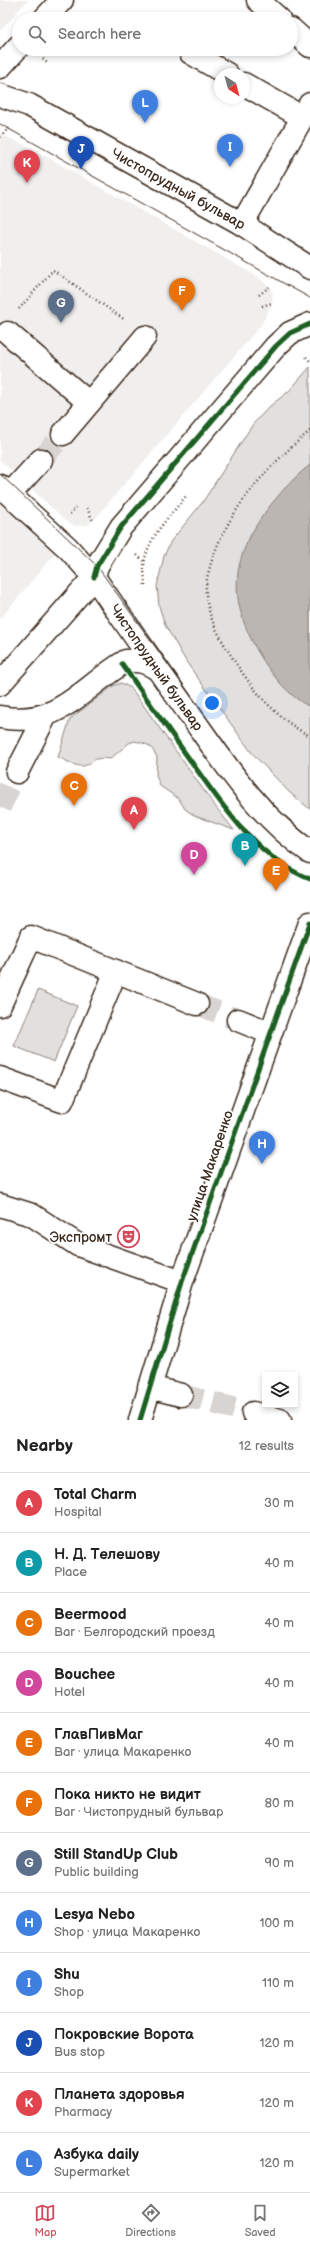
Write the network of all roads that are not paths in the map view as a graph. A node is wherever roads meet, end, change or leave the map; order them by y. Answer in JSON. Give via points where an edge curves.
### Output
{"nodes":[{"id":1,"x":62,"y":0,"type":"edge"},
{"id":2,"x":258,"y":0,"type":"edge"},
{"id":3,"x":51,"y":12,"type":"edge"},
{"id":4,"x":271,"y":12,"type":"edge"},
{"id":5,"x":298,"y":35,"type":"edge"},
{"id":6,"x":310,"y":46,"type":"edge"},
{"id":7,"x":12,"y":54,"type":"edge"},
{"id":8,"x":196,"y":56,"type":"edge"},
{"id":9,"x":0,"y":67,"type":"edge"},
{"id":10,"x":217,"y":68,"type":"edge"},
{"id":11,"x":250,"y":87,"type":"edge"},
{"id":12,"x":0,"y":94,"type":"edge"},
{"id":13,"x":306,"y":110,"type":"edge"},
{"id":14,"x":242,"y":224,"type":"junction"},
{"id":15,"x":310,"y":268,"type":"edge"},
{"id":16,"x":310,"y":324,"type":"edge"},
{"id":17,"x":8,"y":333,"type":"road end"},
{"id":18,"x":145,"y":337,"type":"road end"},
{"id":19,"x":89,"y":403,"type":"junction"},
{"id":20,"x":63,"y":434,"type":"tunnel mouth"},
{"id":21,"x":41,"y":460,"type":"tunnel mouth"},
{"id":22,"x":5,"y":490,"type":"edge"},
{"id":23,"x":94,"y":577,"type":"junction"},
{"id":24,"x":157,"y":669,"type":"junction"},
{"id":25,"x":0,"y":684,"type":"edge"},
{"id":26,"x":46,"y":715,"type":"junction"},
{"id":27,"x":0,"y":717,"type":"edge"},
{"id":28,"x":17,"y":772,"type":"tunnel mouth"},
{"id":29,"x":310,"y":852,"type":"edge"},
{"id":30,"x":310,"y":923,"type":"edge"},
{"id":31,"x":116,"y":971,"type":"junction"},
{"id":32,"x":197,"y":1004,"type":"tunnel mouth"},
{"id":33,"x":0,"y":1005,"type":"edge"},
{"id":34,"x":238,"y":1020,"type":"tunnel mouth"},
{"id":35,"x":270,"y":1033,"type":"junction"},
{"id":36,"x":0,"y":1078,"type":"edge"},
{"id":37,"x":0,"y":1205,"type":"edge"},
{"id":38,"x":182,"y":1282,"type":"junction"},
{"id":39,"x":149,"y":1386,"type":"junction"},
{"id":40,"x":181,"y":1395,"type":"tunnel mouth"},
{"id":41,"x":254,"y":1413,"type":"tunnel mouth"},
{"id":42,"x":140,"y":1420,"type":"edge"},
{"id":43,"x":280,"y":1420,"type":"edge"}],
"edges":[{"from":1,"to":3,"type":"street"},
{"from":2,"to":4,"type":"street"},
{"from":5,"to":6,"type":"street"},
{"from":7,"to":9,"type":"street"},
{"from":8,"to":10,"type":"street"},
{"from":11,"to":13,"type":"street"},
{"from":12,"to":14,"type":"street","name":"Чистопрудный бульвар","via":[[29,105]]},
{"from":13,"to":14,"type":"street"},
{"from":14,"to":15,"type":"street","name":"Чистопрудный бульвар"},
{"from":16,"to":23,"type":"street","via":[[290,333],[276,346],[121,527],[97,566]]},
{"from":17,"to":19,"type":"street"},
{"from":18,"to":19,"type":"street"},
{"from":19,"to":20,"type":"street"},
{"from":21,"to":22,"type":"street"},
{"from":22,"to":23,"type":"street","name":"Чистопрудный бульвар","via":[[68,548]]},
{"from":23,"to":24,"type":"street","name":"Чистопрудный бульвар"},
{"from":23,"to":25,"type":"street"},
{"from":24,"to":26,"type":"street","via":[[148,663],[126,661],[66,705]]},
{"from":24,"to":29,"type":"street","name":"Чистопрудный бульвар","via":[[230,772],[272,819],[295,842]]},
{"from":26,"to":27,"type":"street","via":[[30,720]]},
{"from":26,"to":28,"type":"street"},
{"from":30,"to":35,"type":"street","name":"улица Макаренко"},
{"from":31,"to":32,"type":"street"},
{"from":31,"to":33,"type":"street","via":[[31,937]]},
{"from":31,"to":36,"type":"street","via":[[62,1101]]},
{"from":34,"to":35,"type":"street"},
{"from":35,"to":38,"type":"street","name":"улица Макаренко"},
{"from":37,"to":38,"type":"street","via":[[32,1215],[78,1245]]},
{"from":38,"to":39,"type":"street","name":"улица Макаренко"},
{"from":39,"to":40,"type":"street"},
{"from":39,"to":42,"type":"street","name":"улица Макаренко"},
{"from":41,"to":43,"type":"street"}]}
